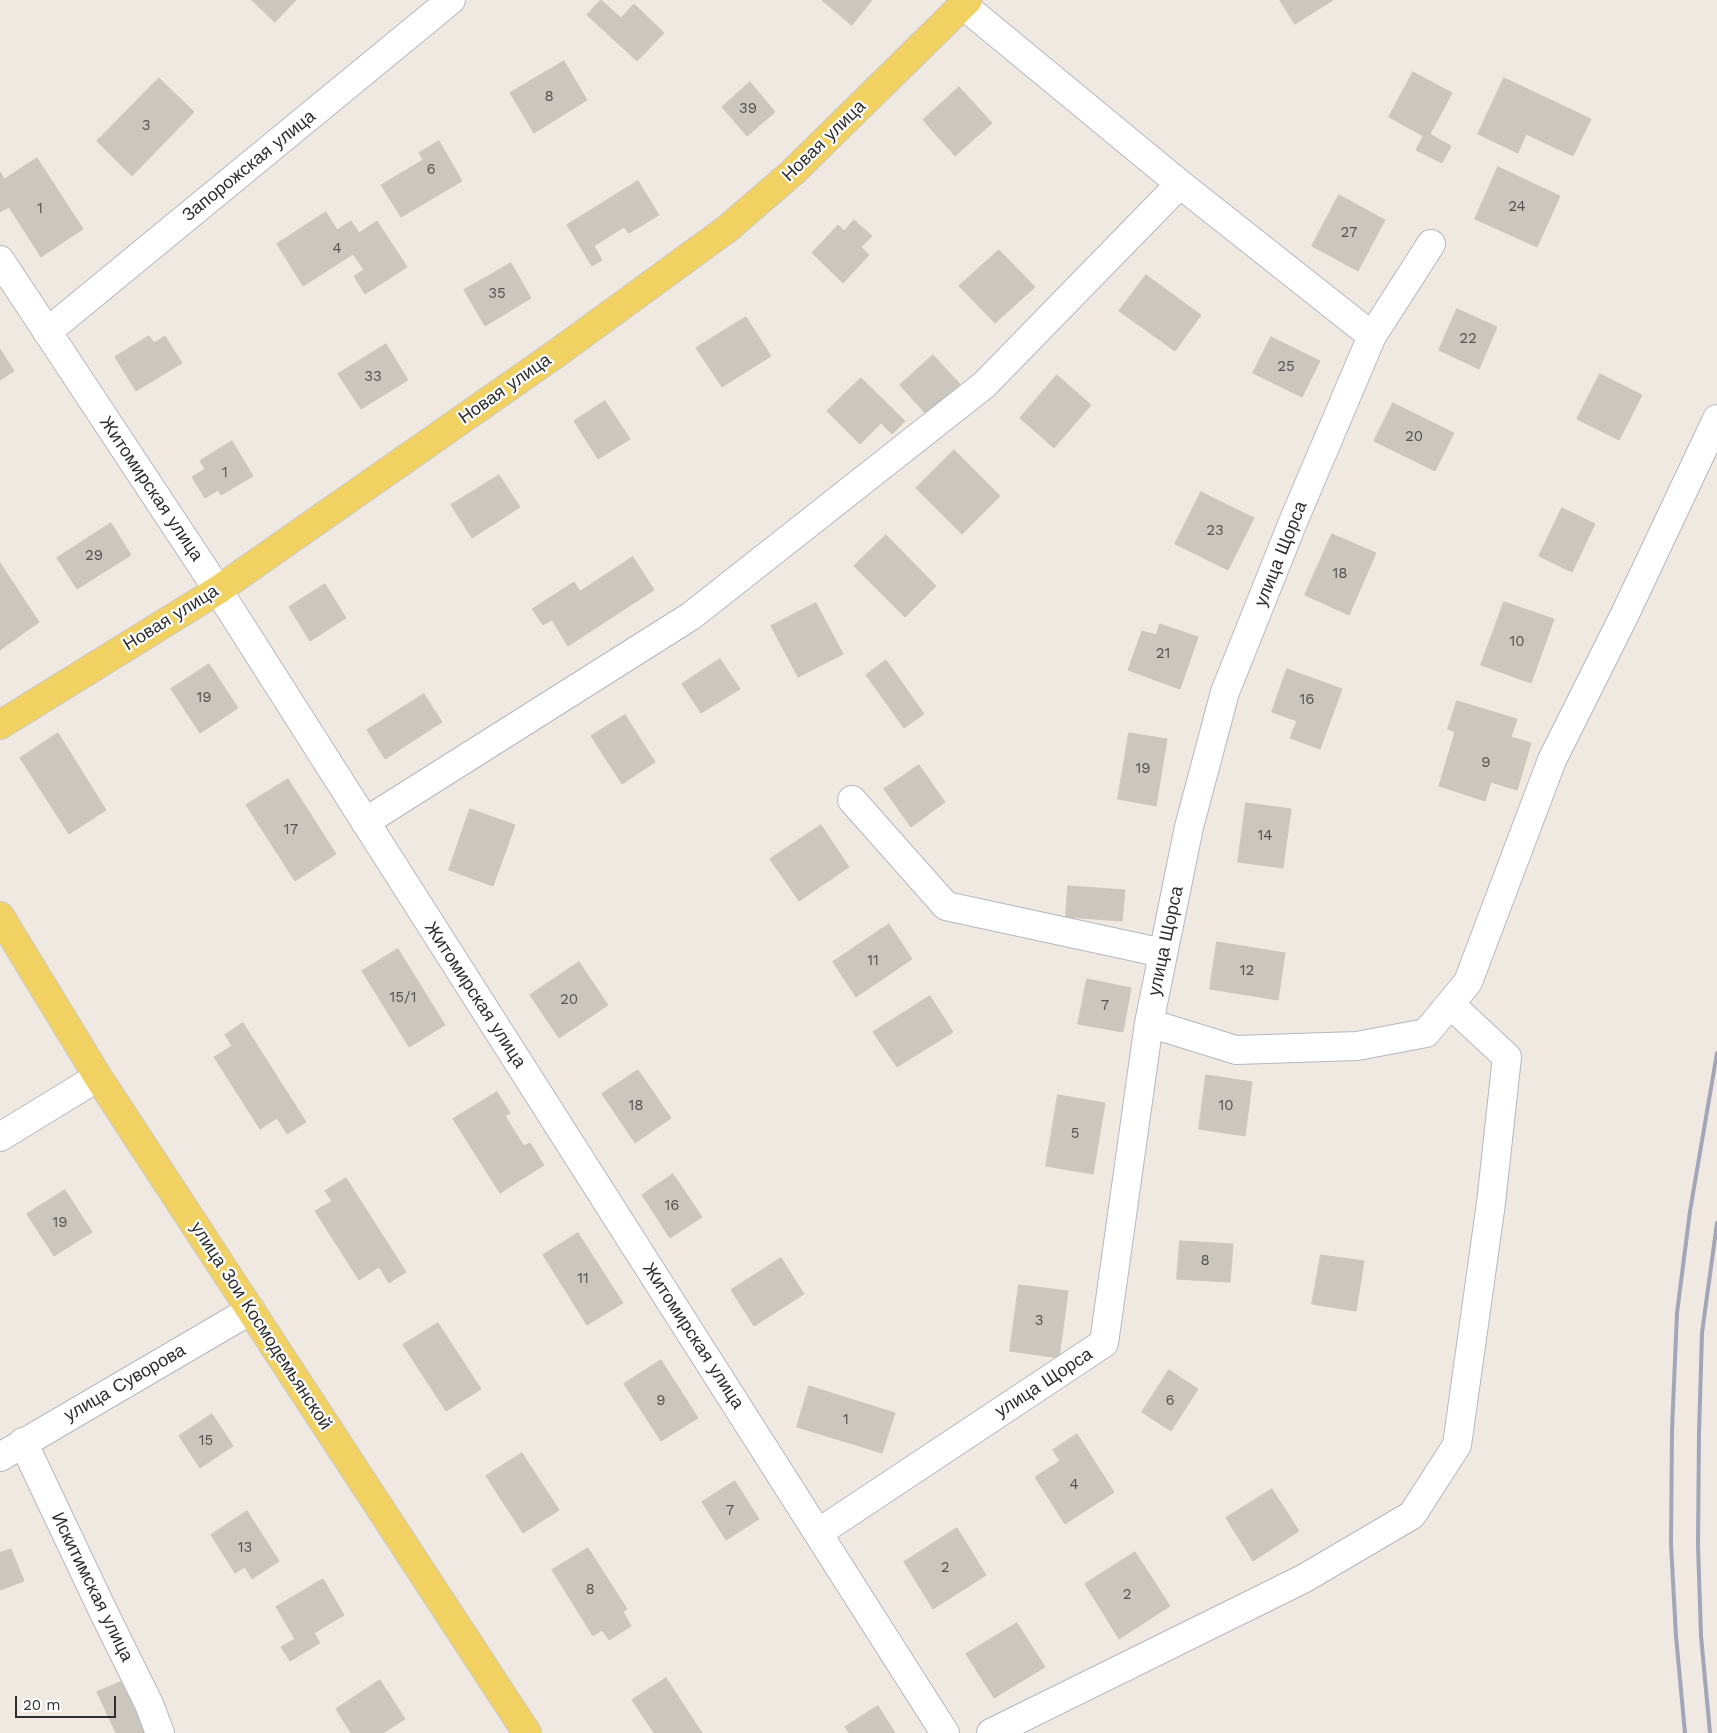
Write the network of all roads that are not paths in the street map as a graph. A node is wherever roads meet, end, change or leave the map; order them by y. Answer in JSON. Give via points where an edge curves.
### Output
{"nodes":[{"id":1,"x":451,"y":0,"type":"edge"},
{"id":2,"x":966,"y":3,"type":"edge"},
{"id":3,"x":1180,"y":184,"type":"junction"},
{"id":4,"x":1431,"y":244,"type":"dead end"},
{"id":5,"x":0,"y":260,"type":"edge"},
{"id":6,"x":47,"y":332,"type":"junction"},
{"id":7,"x":1372,"y":336,"type":"junction"},
{"id":8,"x":1717,"y":419,"type":"edge"},
{"id":9,"x":218,"y":590,"type":"junction"},
{"id":10,"x":0,"y":725,"type":"edge"},
{"id":11,"x":852,"y":800,"type":"dead end"},
{"id":12,"x":365,"y":822,"type":"junction"},
{"id":13,"x":0,"y":916,"type":"edge"},
{"id":14,"x":1163,"y":953,"type":"junction"},
{"id":15,"x":1450,"y":1004,"type":"junction"},
{"id":16,"x":1149,"y":1023,"type":"junction"},
{"id":17,"x":98,"y":1076,"type":"junction"},
{"id":18,"x":0,"y":1137,"type":"edge"},
{"id":19,"x":251,"y":1310,"type":"junction"},
{"id":20,"x":23,"y":1442,"type":"junction"},
{"id":21,"x":0,"y":1457,"type":"edge"},
{"id":22,"x":818,"y":1533,"type":"junction"},
{"id":23,"x":160,"y":1733,"type":"edge"},
{"id":24,"x":527,"y":1733,"type":"edge"},
{"id":25,"x":945,"y":1733,"type":"edge"},
{"id":26,"x":991,"y":1733,"type":"edge"}],
"edges":[{"from":1,"to":6,"type":"street","name":"Запорожская улица"},
{"from":2,"to":3,"type":"street"},
{"from":2,"to":9,"type":"main road","name":"Новая улица","via":[[793,172],[726,229],[557,353]]},
{"from":3,"to":7,"type":"street"},
{"from":3,"to":12,"type":"street","via":[[984,386],[692,616]]},
{"from":4,"to":7,"type":"street","name":"улица Щорса"},
{"from":5,"to":6,"type":"street","name":"Житомирская улица"},
{"from":6,"to":9,"type":"street","name":"Житомирская улица"},
{"from":7,"to":14,"type":"street","name":"улица Щорса","via":[[1225,692],[1189,827]]},
{"from":8,"to":15,"type":"street","via":[[1552,760],[1468,982]]},
{"from":9,"to":10,"type":"main road","name":"Новая улица"},
{"from":9,"to":12,"type":"street","name":"Житомирская улица"},
{"from":11,"to":14,"type":"street","via":[[946,906]]},
{"from":12,"to":22,"type":"street","name":"Житомирская улица"},
{"from":13,"to":17,"type":"main road","name":"улица Зои Космодемьянской"},
{"from":14,"to":16,"type":"street","name":"улица Щорса"},
{"from":15,"to":16,"type":"street","via":[[1426,1033],[1357,1046],[1236,1050]]},
{"from":15,"to":26,"type":"street","via":[[1507,1057],[1491,1203],[1457,1445],[1452,1453],[1412,1515],[1304,1579]]},
{"from":16,"to":22,"type":"street","name":"улица Щорса","via":[[1104,1343]]},
{"from":17,"to":18,"type":"street"},
{"from":17,"to":19,"type":"main road","name":"улица Зои Космодемьянской"},
{"from":19,"to":20,"type":"street","name":"улица Суворова"},
{"from":19,"to":24,"type":"main road","name":"улица Зои Космодемьянской"},
{"from":20,"to":21,"type":"street","name":"улица Суворова"},
{"from":20,"to":23,"type":"street","name":"Искитимская улица"},
{"from":22,"to":25,"type":"street","name":"Житомирская улица"}]}
